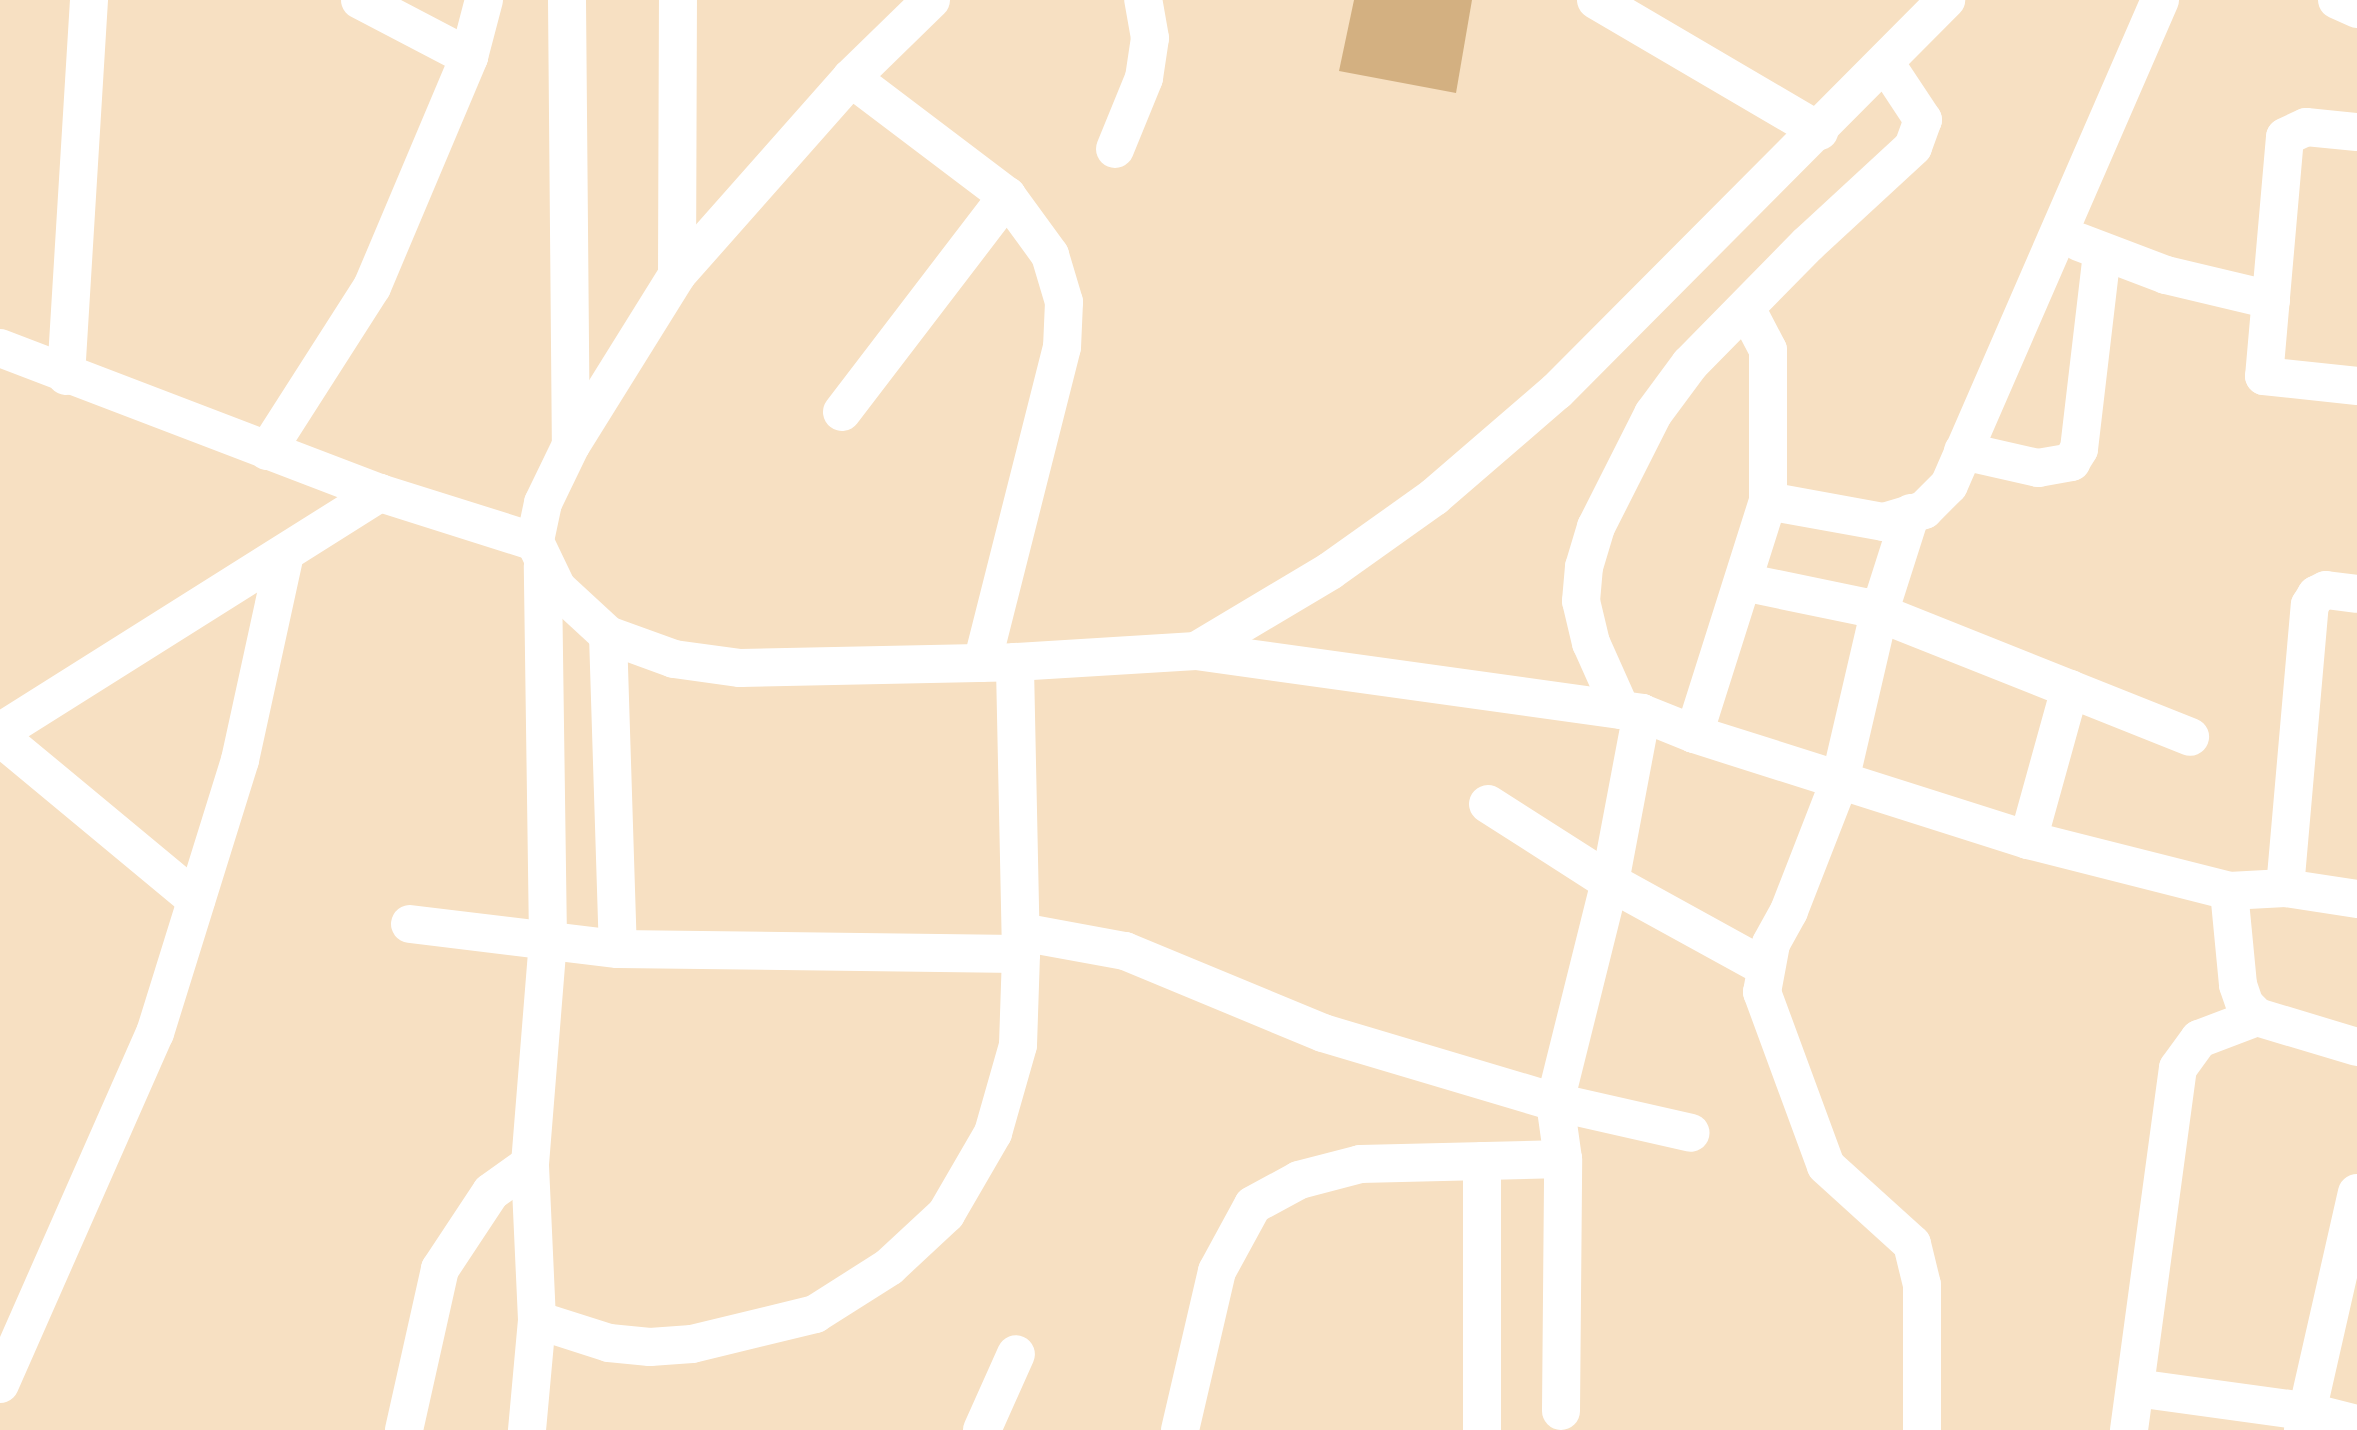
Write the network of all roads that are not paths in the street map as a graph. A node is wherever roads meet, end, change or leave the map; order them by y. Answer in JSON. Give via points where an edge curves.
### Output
{"nodes":[{"id":1,"x":89,"y":0,"type":"edge"},
{"id":2,"x":360,"y":0,"type":"edge"},
{"id":3,"x":484,"y":0,"type":"edge"},
{"id":4,"x":566,"y":0,"type":"edge"},
{"id":5,"x":678,"y":0,"type":"edge"},
{"id":6,"x":931,"y":0,"type":"edge"},
{"id":7,"x":1143,"y":0,"type":"edge"},
{"id":8,"x":1596,"y":0,"type":"edge"},
{"id":9,"x":1946,"y":0,"type":"edge"},
{"id":10,"x":2160,"y":0,"type":"edge"},
{"id":11,"x":2337,"y":0,"type":"edge"},
{"id":12,"x":2357,"y":9,"type":"edge"},
{"id":13,"x":468,"y":57,"type":"junction"},
{"id":14,"x":1886,"y":64,"type":"junction"},
{"id":15,"x":851,"y":78,"type":"junction"},
{"id":16,"x":1819,"y":131,"type":"junction"},
{"id":17,"x":2357,"y":132,"type":"edge"},
{"id":18,"x":1115,"y":149,"type":"dead end"},
{"id":19,"x":1007,"y":197,"type":"junction"},
{"id":20,"x":2058,"y":232,"type":"junction"},
{"id":21,"x":2102,"y":254,"type":"junction"},
{"id":22,"x":677,"y":275,"type":"junction"},
{"id":23,"x":2271,"y":300,"type":"junction"},
{"id":24,"x":1746,"y":308,"type":"junction"},
{"id":25,"x":0,"y":348,"type":"edge"},
{"id":26,"x":66,"y":376,"type":"junction"},
{"id":27,"x":2357,"y":386,"type":"edge"},
{"id":28,"x":842,"y":412,"type":"dead end"},
{"id":29,"x":571,"y":445,"type":"junction"},
{"id":30,"x":267,"y":451,"type":"junction"},
{"id":31,"x":1963,"y":451,"type":"junction"},
{"id":32,"x":380,"y":493,"type":"junction"},
{"id":33,"x":1768,"y":501,"type":"junction"},
{"id":34,"x":1911,"y":513,"type":"junction"},
{"id":35,"x":285,"y":554,"type":"junction"},
{"id":36,"x":539,"y":554,"type":"junction"},
{"id":37,"x":1743,"y":582,"type":"junction"},
{"id":38,"x":2357,"y":594,"type":"edge"},
{"id":39,"x":1879,"y":613,"type":"junction"},
{"id":40,"x":608,"y":635,"type":"junction"},
{"id":41,"x":1196,"y":652,"type":"junction"},
{"id":42,"x":998,"y":662,"type":"junction"},
{"id":43,"x":2070,"y":690,"type":"junction"},
{"id":44,"x":1632,"y":711,"type":"junction"},
{"id":45,"x":0,"y":732,"type":"edge"},
{"id":46,"x":1694,"y":734,"type":"junction"},
{"id":47,"x":0,"y":737,"type":"edge"},
{"id":48,"x":2190,"y":737,"type":"dead end"},
{"id":49,"x":1840,"y":780,"type":"junction"},
{"id":50,"x":1488,"y":804,"type":"dead end"},
{"id":51,"x":2028,"y":840,"type":"junction"},
{"id":52,"x":1610,"y":882,"type":"junction"},
{"id":53,"x":2285,"y":888,"type":"junction"},
{"id":54,"x":2229,"y":891,"type":"junction"},
{"id":55,"x":2357,"y":899,"type":"edge"},
{"id":56,"x":196,"y":900,"type":"junction"},
{"id":57,"x":410,"y":924,"type":"dead end"},
{"id":58,"x":548,"y":940,"type":"junction"},
{"id":59,"x":1021,"y":943,"type":"junction"},
{"id":60,"x":618,"y":948,"type":"junction"},
{"id":61,"x":1763,"y":966,"type":"junction"},
{"id":62,"x":2257,"y":1017,"type":"junction"},
{"id":63,"x":2357,"y":1047,"type":"edge"},
{"id":64,"x":1555,"y":1102,"type":"junction"},
{"id":65,"x":1691,"y":1133,"type":"dead end"},
{"id":66,"x":1563,"y":1159,"type":"junction"},
{"id":67,"x":1482,"y":1161,"type":"junction"},
{"id":68,"x":530,"y":1164,"type":"junction"},
{"id":69,"x":2357,"y":1193,"type":"edge"},
{"id":70,"x":537,"y":1320,"type":"junction"},
{"id":71,"x":11,"y":1333,"type":"edge"},
{"id":72,"x":1016,"y":1354,"type":"dead end"},
{"id":73,"x":0,"y":1384,"type":"edge"},
{"id":74,"x":2136,"y":1388,"type":"junction"},
{"id":75,"x":1561,"y":1411,"type":"dead end"},
{"id":76,"x":2304,"y":1421,"type":"edge"},
{"id":77,"x":2357,"y":1424,"type":"edge"},
{"id":78,"x":404,"y":1430,"type":"edge"},
{"id":79,"x":527,"y":1430,"type":"edge"},
{"id":80,"x":982,"y":1430,"type":"edge"},
{"id":81,"x":1180,"y":1430,"type":"edge"},
{"id":82,"x":1482,"y":1430,"type":"edge"},
{"id":83,"x":1922,"y":1430,"type":"edge"},
{"id":84,"x":2130,"y":1430,"type":"edge"}],
"edges":[{"from":1,"to":26,"type":"street"},
{"from":2,"to":13,"type":"street"},
{"from":3,"to":13,"type":"street"},
{"from":4,"to":29,"type":"street"},
{"from":5,"to":22,"type":"street"},
{"from":6,"to":15,"type":"street"},
{"from":7,"to":18,"type":"street","via":[[1150,38],[1144,78]]},
{"from":8,"to":16,"type":"street"},
{"from":9,"to":14,"type":"street"},
{"from":10,"to":20,"type":"street"},
{"from":11,"to":12,"type":"street"},
{"from":13,"to":30,"type":"street","via":[[372,287]]},
{"from":14,"to":16,"type":"street"},
{"from":14,"to":24,"type":"street","via":[[1923,120],[1913,147]]},
{"from":15,"to":19,"type":"street"},
{"from":15,"to":22,"type":"street"},
{"from":16,"to":41,"type":"street","via":[[1557,391],[1434,497],[1330,570]]},
{"from":17,"to":23,"type":"street","via":[[2306,127],[2285,137]]},
{"from":19,"to":28,"type":"street"},
{"from":19,"to":42,"type":"street","via":[[1049,256],[1064,302],[1062,347]]},
{"from":20,"to":21,"type":"street"},
{"from":20,"to":31,"type":"street"},
{"from":21,"to":23,"type":"street"},
{"from":21,"to":31,"type":"street","via":[[2079,449],[2071,462],[2038,468]]},
{"from":22,"to":29,"type":"street"},
{"from":23,"to":27,"type":"street","via":[[2264,376]]},
{"from":24,"to":33,"type":"street","via":[[1768,351]]},
{"from":24,"to":44,"type":"street","via":[[1690,365],[1653,414],[1596,527],[1584,567],[1581,601],[1591,643]]},
{"from":25,"to":26,"type":"street"},
{"from":26,"to":30,"type":"street"},
{"from":29,"to":36,"type":"street","via":[[543,503]]},
{"from":30,"to":32,"type":"street"},
{"from":31,"to":34,"type":"street","via":[[1949,485],[1924,510]]},
{"from":32,"to":35,"type":"street"},
{"from":32,"to":36,"type":"street"},
{"from":33,"to":34,"type":"street","via":[[1884,522]]},
{"from":33,"to":37,"type":"street"},
{"from":34,"to":39,"type":"street"},
{"from":35,"to":45,"type":"street"},
{"from":35,"to":56,"type":"street","via":[[240,760]]},
{"from":36,"to":40,"type":"street","via":[[557,588]]},
{"from":36,"to":58,"type":"street"},
{"from":37,"to":39,"type":"street"},
{"from":37,"to":46,"type":"street"},
{"from":38,"to":53,"type":"street","via":[[2326,590],[2316,594],[2310,605]]},
{"from":39,"to":43,"type":"street"},
{"from":39,"to":49,"type":"street"},
{"from":40,"to":42,"type":"street","via":[[674,659],[740,668]]},
{"from":40,"to":60,"type":"street"},
{"from":41,"to":42,"type":"street"},
{"from":41,"to":44,"type":"street"},
{"from":42,"to":59,"type":"street"},
{"from":43,"to":48,"type":"street"},
{"from":43,"to":51,"type":"street"},
{"from":44,"to":46,"type":"street"},
{"from":44,"to":52,"type":"street"},
{"from":46,"to":49,"type":"street"},
{"from":47,"to":56,"type":"street"},
{"from":49,"to":51,"type":"street"},
{"from":49,"to":61,"type":"street"},
{"from":50,"to":52,"type":"street"},
{"from":51,"to":54,"type":"street"},
{"from":52,"to":61,"type":"street"},
{"from":52,"to":64,"type":"street"},
{"from":53,"to":54,"type":"street"},
{"from":53,"to":55,"type":"street"},
{"from":54,"to":62,"type":"street","via":[[2238,985],[2245,1005]]},
{"from":56,"to":71,"type":"street","via":[[155,1033]]},
{"from":57,"to":58,"type":"street"},
{"from":58,"to":60,"type":"street"},
{"from":58,"to":68,"type":"street"},
{"from":59,"to":60,"type":"street"},
{"from":59,"to":64,"type":"street","via":[[1125,951],[1323,1033]]},
{"from":59,"to":70,"type":"street","via":[[1018,1045],[993,1133],[946,1214],[889,1267],[815,1314],[692,1344],[650,1348],[609,1343]]},
{"from":61,"to":83,"type":"street","via":[[1762,992],[1769,1016],[1826,1166],[1912,1244],[1922,1285]]},
{"from":62,"to":63,"type":"street"},
{"from":62,"to":74,"type":"street","via":[[2199,1039],[2178,1068]]},
{"from":64,"to":65,"type":"street"},
{"from":64,"to":66,"type":"street"},
{"from":66,"to":67,"type":"street"},
{"from":66,"to":75,"type":"street"},
{"from":67,"to":81,"type":"street","via":[[1360,1164],[1299,1180],[1253,1205],[1217,1271]]},
{"from":67,"to":82,"type":"street"},
{"from":68,"to":70,"type":"street"},
{"from":68,"to":78,"type":"street","via":[[491,1192],[440,1269]]},
{"from":69,"to":76,"type":"street"},
{"from":70,"to":79,"type":"street"},
{"from":71,"to":73,"type":"street"},
{"from":72,"to":80,"type":"street"},
{"from":74,"to":76,"type":"street"},
{"from":74,"to":84,"type":"street"},
{"from":76,"to":77,"type":"street"}]}
